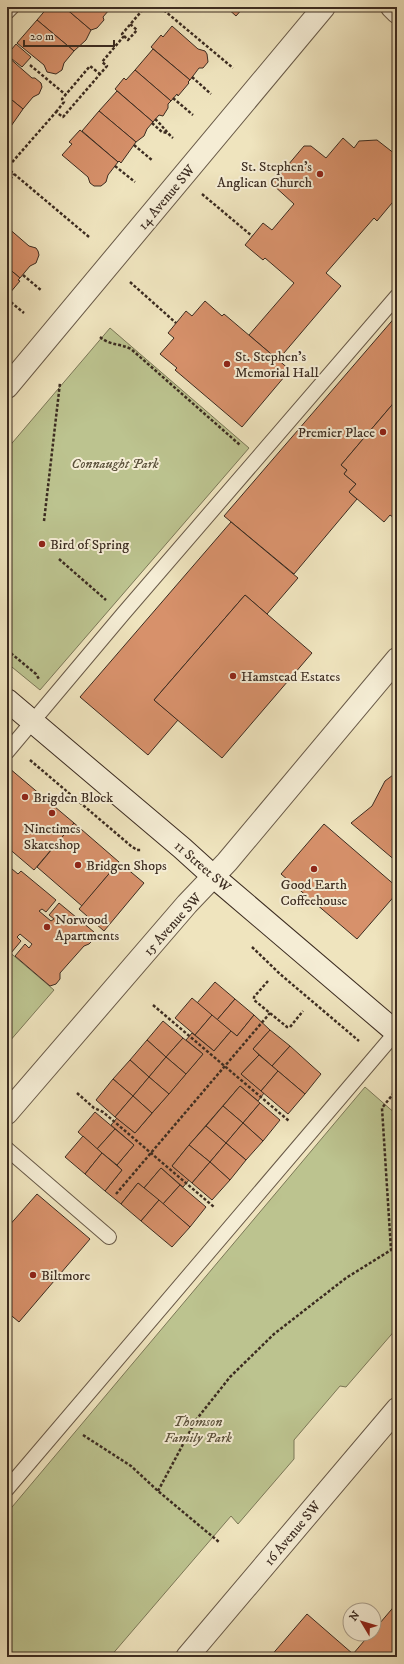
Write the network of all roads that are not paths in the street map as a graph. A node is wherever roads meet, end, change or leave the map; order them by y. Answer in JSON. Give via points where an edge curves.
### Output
{"nodes":[{"id":1,"x":12,"y":7,"type":"edge"},
{"id":2,"x":324,"y":7,"type":"edge"},
{"id":3,"x":392,"y":7,"type":"edge"},
{"id":4,"x":7,"y":12,"type":"edge"},
{"id":5,"x":397,"y":12,"type":"edge"},
{"id":6,"x":397,"y":296,"type":"edge"},
{"id":7,"x":7,"y":387,"type":"edge"},
{"id":8,"x":397,"y":659,"type":"edge"},
{"id":9,"x":7,"y":700,"type":"edge"},
{"id":10,"x":32,"y":722,"type":"junction"},
{"id":11,"x":10,"y":749,"type":"edge"},
{"id":12,"x":214,"y":877,"type":"junction"},
{"id":13,"x":397,"y":1032,"type":"edge"},
{"id":14,"x":7,"y":1114,"type":"edge"},
{"id":15,"x":7,"y":1149,"type":"edge"},
{"id":16,"x":109,"y":1237,"type":"dead end"},
{"id":17,"x":397,"y":1409,"type":"edge"},
{"id":18,"x":7,"y":1489,"type":"edge"},
{"id":19,"x":186,"y":1657,"type":"edge"}],
"edges":[{"from":1,"to":4,"type":"lane"},
{"from":2,"to":7,"type":"street","name":"14 Avenue SW"},
{"from":3,"to":5,"type":"street"},
{"from":6,"to":10,"type":"lane"},
{"from":8,"to":12,"type":"street","name":"15 Avenue SW"},
{"from":9,"to":10,"type":"street","name":"11 Street SW"},
{"from":10,"to":11,"type":"lane"},
{"from":10,"to":12,"type":"street","name":"11 Street SW"},
{"from":12,"to":13,"type":"street","name":"11 Street SW"},
{"from":12,"to":14,"type":"street","name":"15 Avenue SW","via":[[187,904]]},
{"from":13,"to":18,"type":"lane"},
{"from":15,"to":16,"type":"lane"},
{"from":17,"to":19,"type":"street","name":"16 Avenue SW"}]}
